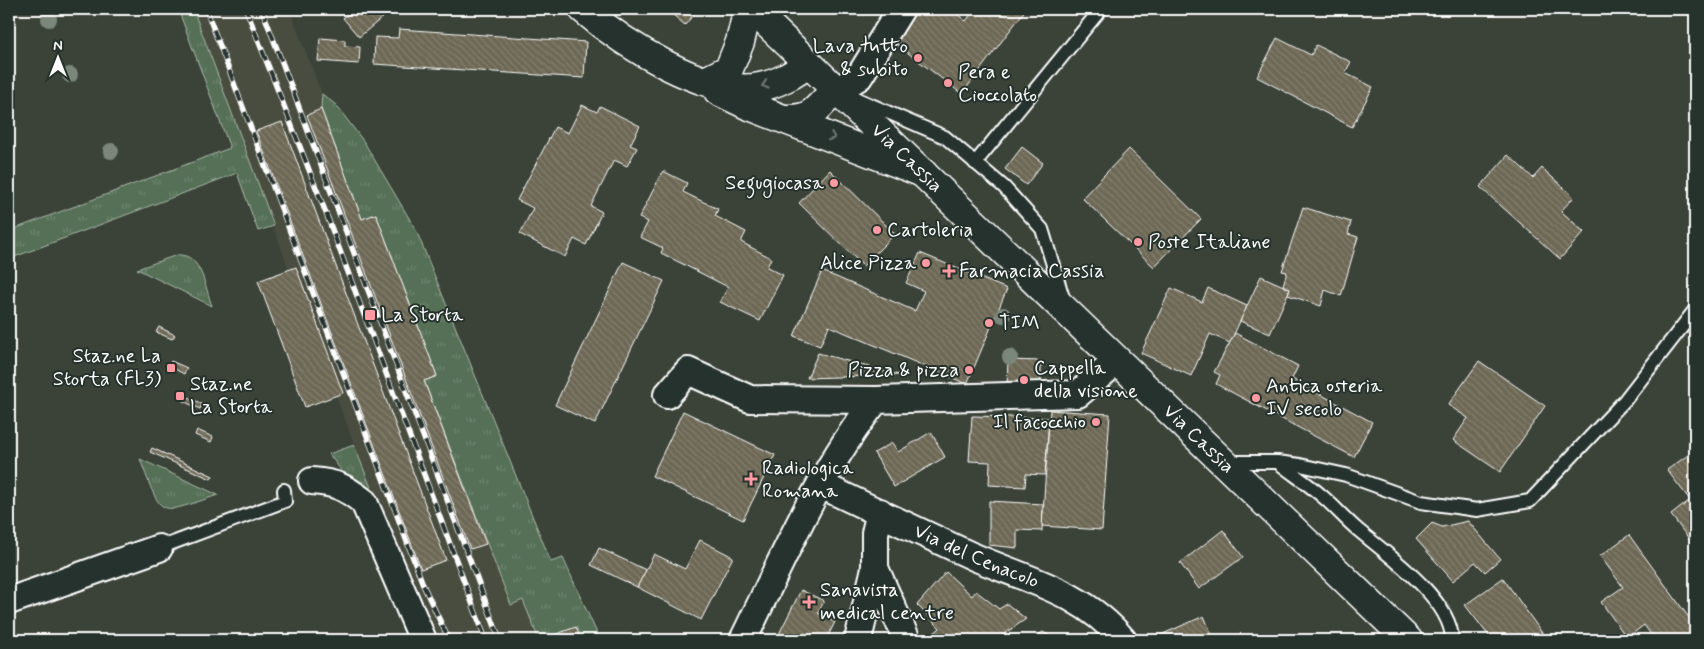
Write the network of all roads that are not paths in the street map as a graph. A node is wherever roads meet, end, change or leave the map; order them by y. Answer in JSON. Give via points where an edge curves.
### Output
{"nodes":[{"id":1,"x":583,"y":9,"type":"edge"},
{"id":2,"x":750,"y":9,"type":"edge"},
{"id":3,"x":902,"y":9,"type":"edge"},
{"id":4,"x":1101,"y":9,"type":"edge"},
{"id":5,"x":808,"y":63,"type":"junction"},
{"id":6,"x":705,"y":81,"type":"junction"},
{"id":7,"x":836,"y":90,"type":"junction"},
{"id":8,"x":787,"y":119,"type":"junction"},
{"id":9,"x":975,"y":162,"type":"junction"},
{"id":10,"x":922,"y":173,"type":"junction"},
{"id":11,"x":1695,"y":310,"type":"edge"},
{"id":12,"x":1069,"y":314,"type":"junction"},
{"id":13,"x":1117,"y":360,"type":"junction"},
{"id":14,"x":668,"y":395,"type":"dead end"},
{"id":15,"x":876,"y":400,"type":"junction"},
{"id":16,"x":1222,"y":462,"type":"junction"},
{"id":17,"x":1278,"y":462,"type":"junction"},
{"id":18,"x":312,"y":481,"type":"dead end"},
{"id":19,"x":821,"y":485,"type":"junction"},
{"id":20,"x":284,"y":490,"type":"dead end"},
{"id":21,"x":880,"y":512,"type":"junction"},
{"id":22,"x":159,"y":548,"type":"joint"},
{"id":23,"x":875,"y":568,"type":"junction"},
{"id":24,"x":9,"y":601,"type":"edge"},
{"id":25,"x":423,"y":640,"type":"edge"},
{"id":26,"x":743,"y":640,"type":"edge"},
{"id":27,"x":858,"y":640,"type":"edge"},
{"id":28,"x":907,"y":640,"type":"edge"},
{"id":29,"x":1123,"y":640,"type":"edge"},
{"id":30,"x":1408,"y":640,"type":"edge"},
{"id":31,"x":1452,"y":640,"type":"edge"}],
"edges":[{"from":1,"to":6,"type":"main road","via":[[651,58]]},
{"from":2,"to":5,"type":"main road","name":"Via Cassia"},
{"from":2,"to":6,"type":"main road","via":[[729,68]]},
{"from":3,"to":7,"type":"street","via":[[859,77]]},
{"from":4,"to":9,"type":"lane"},
{"from":5,"to":6,"type":"main road","one_way":true,"via":[[758,88]]},
{"from":5,"to":7,"type":"main road","name":"Via Cassia"},
{"from":6,"to":8,"type":"main road","via":[[747,105]]},
{"from":7,"to":8,"type":"main road","via":[[803,119]]},
{"from":7,"to":9,"type":"lane","via":[[945,137]]},
{"from":7,"to":10,"type":"main road","name":"Via Cassia"},
{"from":8,"to":10,"type":"main road","one_way":true},
{"from":9,"to":12,"type":"lane","via":[[1004,187],[1042,229]]},
{"from":10,"to":12,"type":"main road","name":"Via Cassia"},
{"from":11,"to":17,"type":"lane","via":[[1625,400],[1530,501],[1477,510],[1421,502],[1346,475]]},
{"from":12,"to":13,"type":"main road","name":"Via Cassia"},
{"from":13,"to":15,"type":"street","via":[[1078,394]]},
{"from":13,"to":16,"type":"main road","name":"Via Cassia"},
{"from":14,"to":15,"type":"street","via":[[688,371],[750,399]]},
{"from":15,"to":19,"type":"street","via":[[853,429]]},
{"from":16,"to":17,"type":"lane"},
{"from":16,"to":30,"type":"main road","name":"Via Cassia"},
{"from":17,"to":31,"type":"lane","via":[[1397,560],[1446,617]]},
{"from":18,"to":25,"type":"street","via":[[345,487],[364,502]]},
{"from":19,"to":21,"type":"street","name":"Via del Cenacolo"},
{"from":19,"to":26,"type":"street"},
{"from":20,"to":22,"type":"lane","via":[[285,501]]},
{"from":21,"to":23,"type":"street","via":[[875,534]]},
{"from":21,"to":29,"type":"street","name":"Via del Cenacolo","via":[[996,566],[1060,590],[1094,611]]},
{"from":22,"to":24,"type":"street"},
{"from":23,"to":27,"type":"street"},
{"from":23,"to":28,"type":"street"}]}
